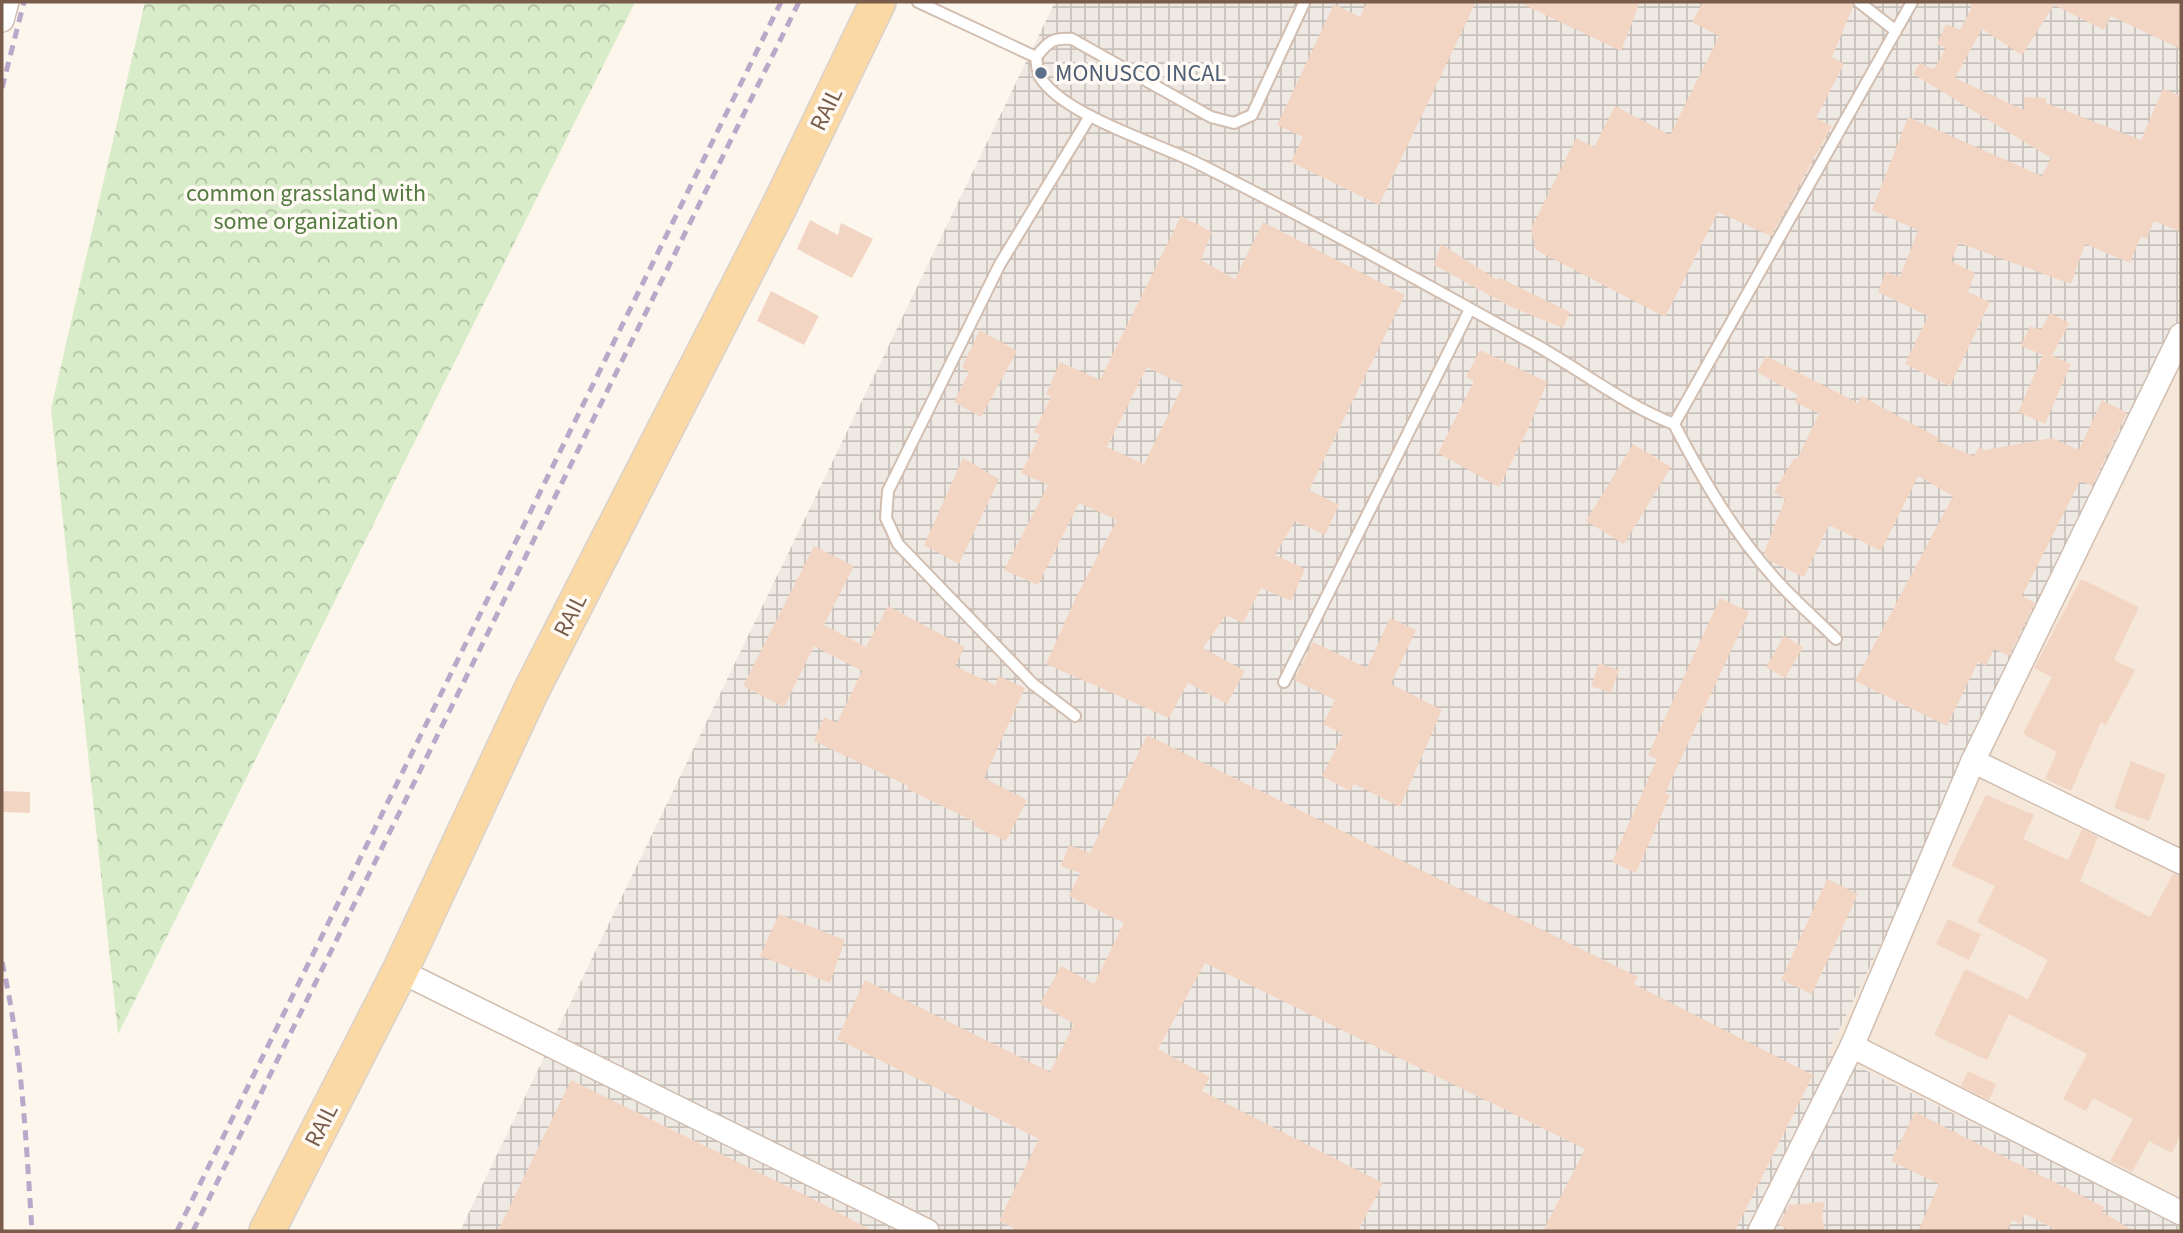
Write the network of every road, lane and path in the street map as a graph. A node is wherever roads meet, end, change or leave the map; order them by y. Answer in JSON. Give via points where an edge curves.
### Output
{"nodes":[{"id":1,"x":7,"y":2,"type":"edge"},
{"id":2,"x":878,"y":2,"type":"edge"},
{"id":3,"x":918,"y":2,"type":"edge"},
{"id":4,"x":1859,"y":2,"type":"edge"},
{"id":5,"x":1912,"y":2,"type":"edge"},
{"id":6,"x":1304,"y":3,"type":"edge"},
{"id":7,"x":2,"y":20,"type":"edge"},
{"id":8,"x":1896,"y":31,"type":"junction"},
{"id":9,"x":1036,"y":57,"type":"junction"},
{"id":10,"x":1090,"y":116,"type":"junction"},
{"id":11,"x":1470,"y":309,"type":"junction"},
{"id":12,"x":2181,"y":335,"type":"edge"},
{"id":13,"x":1674,"y":424,"type":"junction"},
{"id":14,"x":1836,"y":639,"type":"dead end"},
{"id":15,"x":1283,"y":682,"type":"dead end"},
{"id":16,"x":1075,"y":716,"type":"dead end"},
{"id":17,"x":1973,"y":761,"type":"junction"},
{"id":18,"x":2181,"y":862,"type":"edge"},
{"id":19,"x":400,"y":971,"type":"junction"},
{"id":20,"x":1852,"y":1046,"type":"junction"},
{"id":21,"x":2181,"y":1213,"type":"edge"},
{"id":22,"x":267,"y":1231,"type":"edge"},
{"id":23,"x":927,"y":1231,"type":"edge"},
{"id":24,"x":1760,"y":1231,"type":"edge"}],
"edges":[{"from":1,"to":7,"type":"street"},
{"from":2,"to":19,"type":"main road","name":"RAIL","via":[[778,209],[531,691]]},
{"from":3,"to":9,"type":"lane"},
{"from":4,"to":8,"type":"lane"},
{"from":5,"to":8,"type":"lane"},
{"from":6,"to":9,"type":"lane","via":[[1252,115],[1234,123],[1211,117],[1072,39],[1056,37]]},
{"from":8,"to":13,"type":"lane"},
{"from":9,"to":10,"type":"lane","via":[[1038,75],[1049,88]]},
{"from":10,"to":11,"type":"lane","via":[[1304,217]]},
{"from":10,"to":16,"type":"lane","via":[[1000,264],[888,491],[886,518],[898,544],[1033,684]]},
{"from":11,"to":13,"type":"lane"},
{"from":11,"to":15,"type":"lane"},
{"from":12,"to":17,"type":"street"},
{"from":13,"to":14,"type":"lane","via":[[1705,484],[1744,540],[1778,582]]},
{"from":17,"to":18,"type":"street"},
{"from":17,"to":20,"type":"street"},
{"from":19,"to":22,"type":"main road","name":"RAIL"},
{"from":19,"to":23,"type":"street"},
{"from":20,"to":21,"type":"street"},
{"from":20,"to":24,"type":"street"}]}
